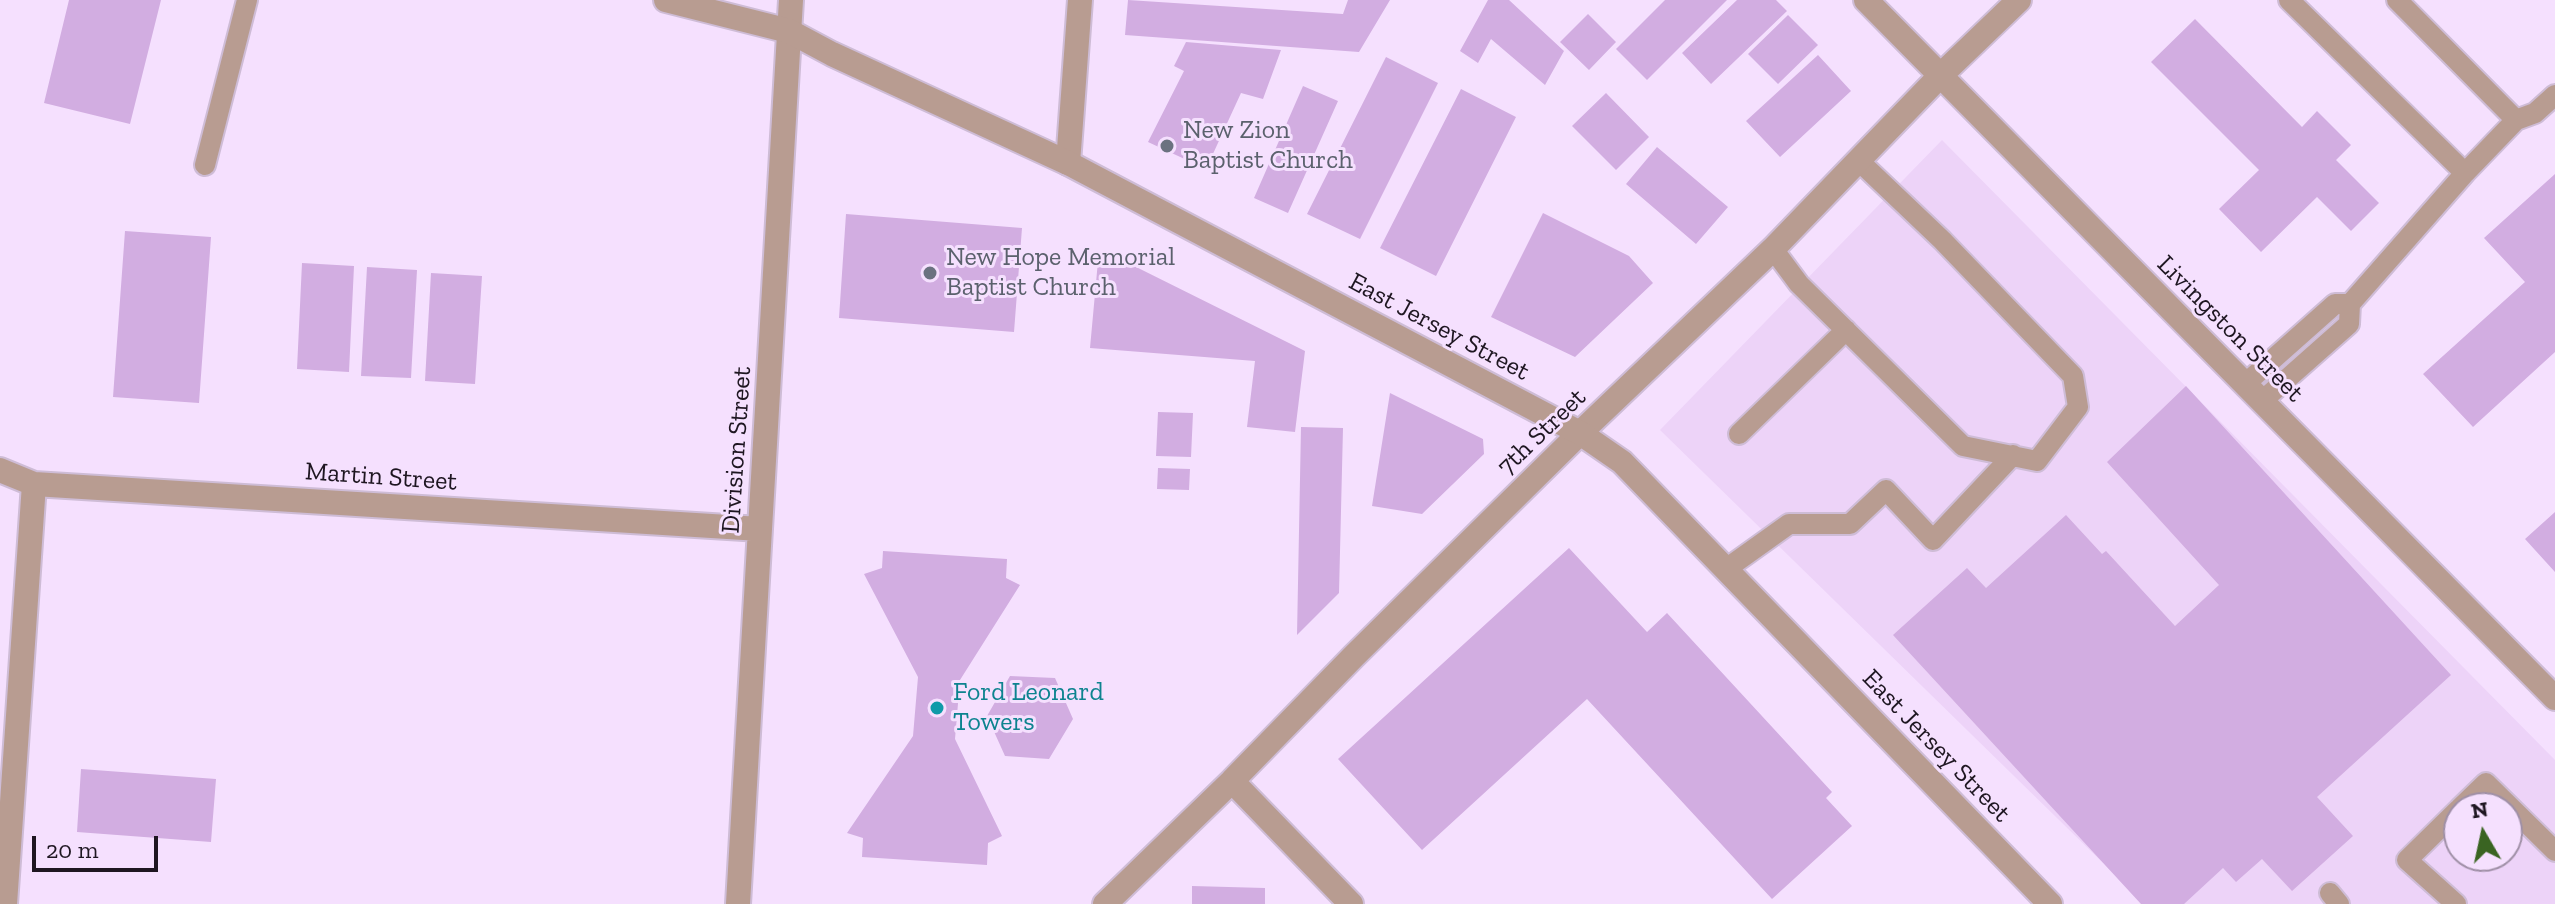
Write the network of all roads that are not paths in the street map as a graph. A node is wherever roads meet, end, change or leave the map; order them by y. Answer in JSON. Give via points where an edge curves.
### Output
{"nodes":[{"id":1,"x":247,"y":0,"type":"edge"},
{"id":2,"x":666,"y":0,"type":"edge"},
{"id":3,"x":791,"y":0,"type":"edge"},
{"id":4,"x":1080,"y":0,"type":"edge"},
{"id":5,"x":1866,"y":0,"type":"edge"},
{"id":6,"x":2019,"y":0,"type":"edge"},
{"id":7,"x":2289,"y":0,"type":"edge"},
{"id":8,"x":2397,"y":0,"type":"edge"},
{"id":9,"x":789,"y":31,"type":"junction"},
{"id":10,"x":1940,"y":76,"type":"junction"},
{"id":11,"x":2555,"y":95,"type":"edge"},
{"id":12,"x":2516,"y":120,"type":"junction"},
{"id":13,"x":1859,"y":161,"type":"junction"},
{"id":14,"x":1068,"y":163,"type":"junction"},
{"id":15,"x":205,"y":165,"type":"dead end"},
{"id":16,"x":2465,"y":173,"type":"junction"},
{"id":17,"x":1773,"y":249,"type":"junction"},
{"id":18,"x":1846,"y":330,"type":"junction"},
{"id":19,"x":2254,"y":393,"type":"junction"},
{"id":20,"x":1580,"y":433,"type":"junction"},
{"id":21,"x":1739,"y":434,"type":"dead end"},
{"id":22,"x":2013,"y":455,"type":"junction"},
{"id":23,"x":0,"y":470,"type":"edge"},
{"id":24,"x":34,"y":484,"type":"junction"},
{"id":25,"x":760,"y":529,"type":"junction"},
{"id":26,"x":1726,"y":569,"type":"junction"},
{"id":27,"x":2555,"y":698,"type":"edge"},
{"id":28,"x":1232,"y":781,"type":"junction"},
{"id":29,"x":2476,"y":792,"type":"edge"},
{"id":30,"x":2495,"y":792,"type":"edge"},
{"id":31,"x":2523,"y":819,"type":"edge"},
{"id":32,"x":2443,"y":824,"type":"edge"},
{"id":33,"x":2555,"y":851,"type":"edge"},
{"id":34,"x":5,"y":904,"type":"edge"},
{"id":35,"x":738,"y":904,"type":"edge"},
{"id":36,"x":1105,"y":904,"type":"edge"},
{"id":37,"x":1351,"y":904,"type":"edge"},
{"id":38,"x":2050,"y":904,"type":"edge"},
{"id":39,"x":2456,"y":904,"type":"edge"}],
"edges":[{"from":1,"to":15,"type":"lane"},
{"from":2,"to":9,"type":"street","name":"East Jersey Street"},
{"from":3,"to":9,"type":"street","name":"Division Street"},
{"from":4,"to":14,"type":"street"},
{"from":5,"to":10,"type":"street","name":"Livingston Street"},
{"from":6,"to":10,"type":"street","name":"7th Street"},
{"from":7,"to":16,"type":"lane"},
{"from":8,"to":12,"type":"lane"},
{"from":9,"to":14,"type":"street","name":"East Jersey Street"},
{"from":9,"to":25,"type":"street","name":"Division Street"},
{"from":10,"to":13,"type":"street","name":"7th Street"},
{"from":10,"to":19,"type":"street","name":"Livingston Street"},
{"from":11,"to":12,"type":"lane","via":[[2535,113]]},
{"from":12,"to":16,"type":"lane"},
{"from":13,"to":17,"type":"street","name":"7th Street"},
{"from":13,"to":22,"type":"lane","via":[[2073,376],[2078,407],[2062,429],[2037,461]]},
{"from":14,"to":20,"type":"street","name":"East Jersey Street"},
{"from":16,"to":19,"type":"lane","via":[[2350,304],[2349,324]]},
{"from":17,"to":18,"type":"lane","via":[[1799,284]]},
{"from":17,"to":20,"type":"street","name":"7th Street"},
{"from":18,"to":21,"type":"lane"},
{"from":18,"to":22,"type":"lane","via":[[1963,446]]},
{"from":19,"to":27,"type":"street","name":"Livingston Street"},
{"from":20,"to":26,"type":"street","name":"East Jersey Street","via":[[1622,462]]},
{"from":20,"to":28,"type":"street","name":"7th Street"},
{"from":22,"to":26,"type":"lane","via":[[1933,540],[1886,490],[1850,524],[1789,524]]},
{"from":23,"to":24,"type":"street","name":"Martin Street"},
{"from":24,"to":25,"type":"street","name":"Martin Street"},
{"from":24,"to":34,"type":"street"},
{"from":25,"to":35,"type":"street","name":"Division Street"},
{"from":26,"to":38,"type":"street","name":"East Jersey Street"},
{"from":28,"to":36,"type":"street","name":"7th Street"},
{"from":28,"to":37,"type":"street"},
{"from":29,"to":30,"type":"lane","via":[[2486,783]]},
{"from":31,"to":33,"type":"lane"},
{"from":32,"to":39,"type":"lane","via":[[2407,860]]}]}
